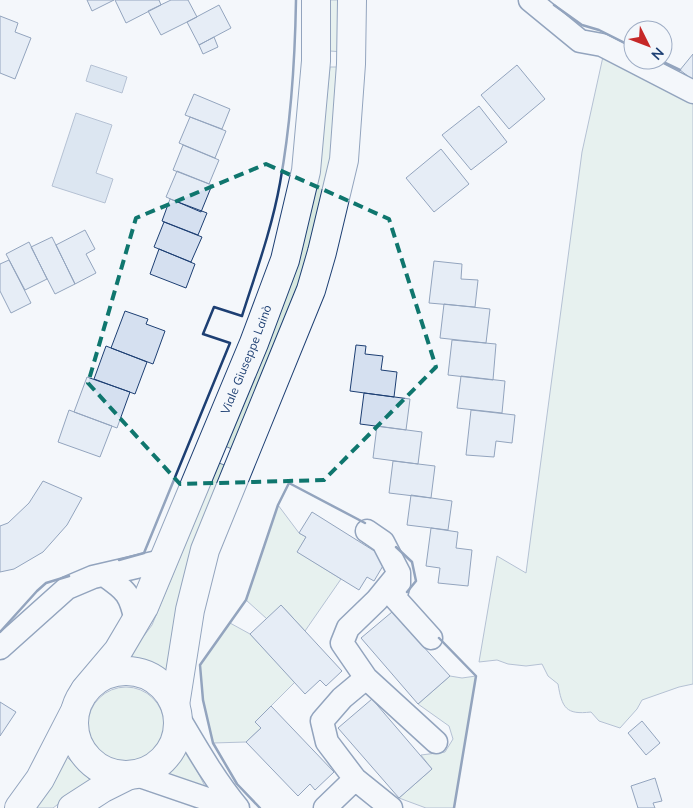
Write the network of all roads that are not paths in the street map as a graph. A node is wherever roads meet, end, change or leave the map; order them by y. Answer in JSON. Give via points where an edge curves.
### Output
{"nodes":[{"id":1,"x":316,"y":0,"type":"edge"},
{"id":2,"x":352,"y":0,"type":"edge"},
{"id":3,"x":530,"y":0,"type":"edge"},
{"id":4,"x":693,"y":92,"type":"edge"},
{"id":5,"x":367,"y":531,"type":"dead end"},
{"id":6,"x":162,"y":561,"type":"junction"},
{"id":7,"x":399,"y":573,"type":"junction"},
{"id":8,"x":104,"y":575,"type":"junction"},
{"id":9,"x":136,"y":621,"type":"junction"},
{"id":10,"x":431,"y":638,"type":"dead end"},
{"id":11,"x":0,"y":648,"type":"edge"},
{"id":12,"x":366,"y":678,"type":"junction"},
{"id":13,"x":80,"y":700,"type":"junction"},
{"id":14,"x":176,"y":710,"type":"junction"},
{"id":15,"x":436,"y":742,"type":"dead end"},
{"id":16,"x":131,"y":775,"type":"junction"},
{"id":17,"x":355,"y":780,"type":"junction"},
{"id":18,"x":19,"y":808,"type":"edge"},
{"id":19,"x":72,"y":808,"type":"edge"},
{"id":20,"x":218,"y":808,"type":"edge"},
{"id":21,"x":238,"y":808,"type":"edge"},
{"id":22,"x":325,"y":808,"type":"edge"},
{"id":23,"x":391,"y":808,"type":"edge"}],
"edges":[{"from":1,"to":6,"type":"main road","name":"Viale Giuseppe Lainò","via":[[316,62],[306,171],[285,260],[254,343]]},
{"from":2,"to":14,"type":"main road","via":[[344,160],[322,252],[311,290],[205,550],[190,610]]},
{"from":3,"to":4,"type":"street","via":[[580,41],[602,45]]},
{"from":5,"to":7,"type":"street","via":[[384,542]]},
{"from":6,"to":8,"type":"street"},
{"from":6,"to":9,"type":"main road","name":"Viale Giuseppe Lainò"},
{"from":7,"to":10,"type":"street","via":[[395,598]]},
{"from":7,"to":12,"type":"street","via":[[348,628],[342,643]]},
{"from":8,"to":9,"type":"street","via":[[131,600]]},
{"from":8,"to":11,"type":"street","via":[[67,588]]},
{"from":9,"to":13,"type":"main road","name":"Viale Giuseppe Lainò","via":[[118,651]]},
{"from":12,"to":15,"type":"street"},
{"from":12,"to":17,"type":"street","via":[[322,721],[327,742]]},
{"from":13,"to":14,"type":"main road","via":[[92,683],[110,673],[140,672],[165,688]]},
{"from":13,"to":16,"type":"main road","via":[[74,731],[82,751],[107,772]]},
{"from":13,"to":18,"type":"main road","via":[[40,779]]},
{"from":14,"to":16,"type":"main road","via":[[178,725],[168,754],[153,767]]},
{"from":14,"to":21,"type":"street","via":[[202,759]]},
{"from":16,"to":19,"type":"main road"},
{"from":16,"to":20,"type":"street","via":[[207,799]]},
{"from":17,"to":22,"type":"street"},
{"from":17,"to":23,"type":"street"}]}
